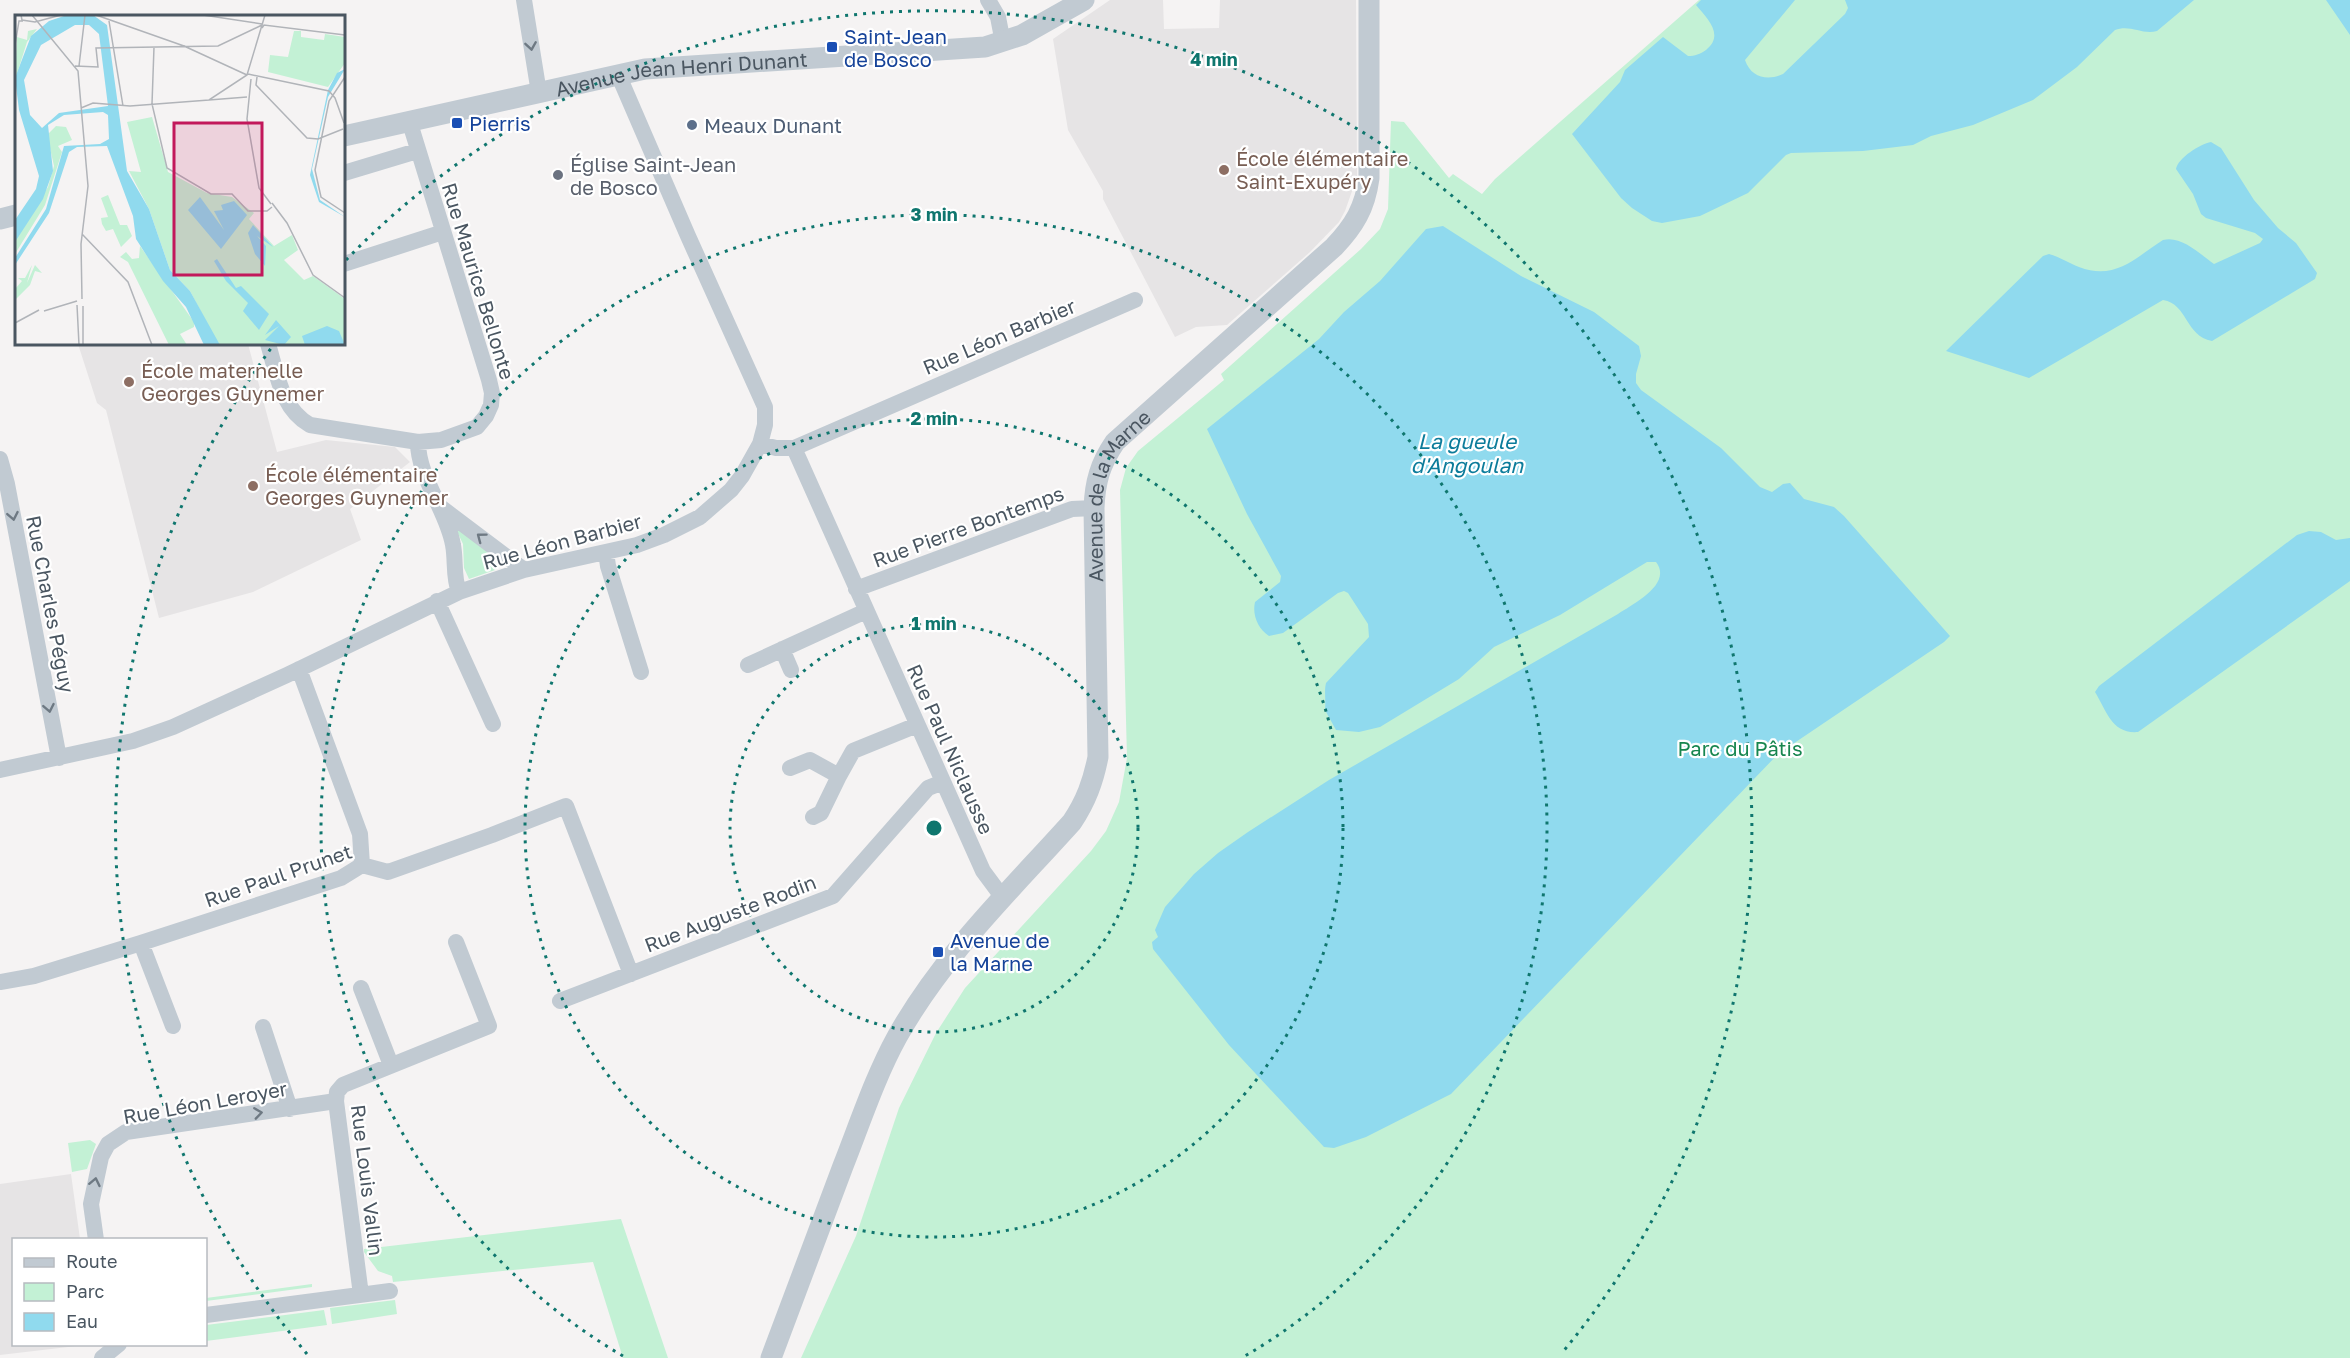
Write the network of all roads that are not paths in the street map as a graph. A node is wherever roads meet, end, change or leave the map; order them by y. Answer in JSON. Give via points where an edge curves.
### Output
{"nodes":[{"id":1,"x":524,"y":0,"type":"edge"},
{"id":2,"x":987,"y":0,"type":"edge"},
{"id":3,"x":1084,"y":0,"type":"edge"},
{"id":4,"x":1369,"y":0,"type":"edge"},
{"id":5,"x":1003,"y":43,"type":"junction"},
{"id":6,"x":618,"y":74,"type":"junction"},
{"id":7,"x":539,"y":93,"type":"junction"},
{"id":8,"x":409,"y":120,"type":"junction"},
{"id":9,"x":345,"y":136,"type":"edge"},
{"id":10,"x":417,"y":151,"type":"junction"},
{"id":11,"x":345,"y":173,"type":"edge"},
{"id":12,"x":15,"y":215,"type":"edge"},
{"id":13,"x":0,"y":219,"type":"edge"},
{"id":14,"x":443,"y":232,"type":"junction"},
{"id":15,"x":345,"y":264,"type":"edge"},
{"id":16,"x":1135,"y":300,"type":"dead end"},
{"id":17,"x":268,"y":345,"type":"edge"},
{"id":18,"x":418,"y":442,"type":"junction"},
{"id":19,"x":760,"y":444,"type":"junction"},
{"id":20,"x":794,"y":448,"type":"junction"},
{"id":21,"x":0,"y":459,"type":"edge"},
{"id":22,"x":438,"y":505,"type":"junction"},
{"id":23,"x":1094,"y":508,"type":"junction"},
{"id":24,"x":606,"y":552,"type":"junction"},
{"id":25,"x":524,"y":570,"type":"junction"},
{"id":26,"x":856,"y":589,"type":"junction"},
{"id":27,"x":459,"y":592,"type":"junction"},
{"id":28,"x":437,"y":601,"type":"junction"},
{"id":29,"x":866,"y":611,"type":"junction"},
{"id":30,"x":782,"y":650,"type":"junction"},
{"id":31,"x":748,"y":665,"type":"dead end"},
{"id":32,"x":299,"y":669,"type":"junction"},
{"id":33,"x":791,"y":670,"type":"dead end"},
{"id":34,"x":641,"y":672,"type":"dead end"},
{"id":35,"x":494,"y":724,"type":"dead end"},
{"id":36,"x":917,"y":725,"type":"junction"},
{"id":37,"x":59,"y":758,"type":"junction"},
{"id":38,"x":790,"y":768,"type":"dead end"},
{"id":39,"x":0,"y":770,"type":"edge"},
{"id":40,"x":839,"y":776,"type":"junction"},
{"id":41,"x":943,"y":782,"type":"junction"},
{"id":42,"x":813,"y":817,"type":"dead end"},
{"id":43,"x":362,"y":865,"type":"junction"},
{"id":44,"x":1003,"y":898,"type":"junction"},
{"id":45,"x":456,"y":942,"type":"dead end"},
{"id":46,"x":141,"y":943,"type":"junction"},
{"id":47,"x":631,"y":974,"type":"junction"},
{"id":48,"x":0,"y":982,"type":"edge"},
{"id":49,"x":360,"y":988,"type":"dead end"},
{"id":50,"x":560,"y":1001,"type":"dead end"},
{"id":51,"x":173,"y":1026,"type":"dead end"},
{"id":52,"x":263,"y":1028,"type":"dead end"},
{"id":53,"x":391,"y":1065,"type":"junction"},
{"id":54,"x":336,"y":1101,"type":"junction"},
{"id":55,"x":290,"y":1109,"type":"junction"},
{"id":56,"x":96,"y":1238,"type":"edge"},
{"id":57,"x":390,"y":1292,"type":"dead end"},
{"id":58,"x":361,"y":1295,"type":"junction"},
{"id":59,"x":207,"y":1315,"type":"edge"},
{"id":60,"x":771,"y":1358,"type":"edge"}],
"edges":[{"from":1,"to":7,"type":"street","one_way":true},
{"from":2,"to":5,"type":"street","via":[[998,17]]},
{"from":3,"to":5,"type":"street","name":"Avenue Jean Henri Dunant","via":[[1046,24]]},
{"from":4,"to":23,"type":"street","name":"Avenue de la Marne","via":[[1370,162],[1367,197],[1361,213],[1334,247],[1115,442],[1100,468]]},
{"from":5,"to":6,"type":"street","name":"Avenue Jean Henri Dunant"},
{"from":6,"to":7,"type":"street","name":"Avenue Jean Henri Dunant"},
{"from":6,"to":19,"type":"street","via":[[765,407]]},
{"from":7,"to":8,"type":"street","name":"Avenue Jean Henri Dunant"},
{"from":8,"to":9,"type":"street","name":"Avenue Jean Henri Dunant"},
{"from":8,"to":10,"type":"street","name":"Rue Maurice Bellonte"},
{"from":10,"to":11,"type":"street"},
{"from":10,"to":14,"type":"street","name":"Rue Maurice Bellonte"},
{"from":12,"to":13,"type":"street"},
{"from":14,"to":15,"type":"street"},
{"from":14,"to":18,"type":"street","name":"Rue Maurice Bellonte","via":[[489,380],[491,405],[477,427],[441,440]]},
{"from":16,"to":20,"type":"street","name":"Rue Léon Barbier"},
{"from":17,"to":18,"type":"street","name":"Rue Maurice Bellonte","via":[[286,402],[299,419],[320,427]]},
{"from":18,"to":22,"type":"street","via":[[418,452]]},
{"from":19,"to":20,"type":"street","name":"Rue Léon Barbier"},
{"from":19,"to":24,"type":"street","name":"Rue Léon Barbier","via":[[731,490],[700,517],[637,545]]},
{"from":20,"to":26,"type":"street","name":"Rue Paul Niclausse"},
{"from":21,"to":37,"type":"street","name":"Rue Charles Péguy","one_way":true},
{"from":25,"to":22,"type":"street","one_way":true},
{"from":22,"to":27,"type":"street","via":[[453,542]]},
{"from":23,"to":26,"type":"street","name":"Rue Pierre Bontemps","via":[[1072,509]]},
{"from":23,"to":44,"type":"street","name":"Avenue de la Marne","via":[[1098,757],[1092,785],[1072,822]]},
{"from":24,"to":25,"type":"street","name":"Rue Léon Barbier"},
{"from":24,"to":34,"type":"street"},
{"from":25,"to":27,"type":"street","name":"Rue Léon Barbier"},
{"from":26,"to":29,"type":"street","name":"Rue Paul Niclausse"},
{"from":27,"to":28,"type":"street","name":"Rue Léon Barbier"},
{"from":28,"to":32,"type":"street","name":"Rue Léon Barbier"},
{"from":28,"to":35,"type":"street"},
{"from":29,"to":30,"type":"street"},
{"from":29,"to":36,"type":"street","name":"Rue Paul Niclausse"},
{"from":30,"to":31,"type":"street"},
{"from":30,"to":33,"type":"street"},
{"from":32,"to":37,"type":"street","name":"Rue Léon Barbier","via":[[173,727],[133,741]]},
{"from":32,"to":43,"type":"street","via":[[360,834]]},
{"from":36,"to":40,"type":"street","via":[[854,751]]},
{"from":36,"to":41,"type":"street","name":"Rue Paul Niclausse"},
{"from":37,"to":39,"type":"street","name":"Rue Léon Barbier"},
{"from":38,"to":40,"type":"street","via":[[810,760]]},
{"from":40,"to":42,"type":"street","via":[[821,813]]},
{"from":41,"to":44,"type":"street","name":"Rue Paul Niclausse","via":[[983,871]]},
{"from":41,"to":47,"type":"street","name":"Rue Auguste Rodin","via":[[928,788],[833,896]]},
{"from":43,"to":46,"type":"street","name":"Rue Paul Prunet","via":[[341,878]]},
{"from":43,"to":47,"type":"street","name":"Rue Paul Prunet","via":[[388,872],[566,806]]},
{"from":44,"to":60,"type":"street","name":"Avenue de la Marne","via":[[921,999],[897,1037],[854,1138]]},
{"from":45,"to":53,"type":"street","name":"Rue Louis Vallin","via":[[489,1026]]},
{"from":46,"to":48,"type":"street","name":"Rue Paul Prunet","via":[[34,976]]},
{"from":46,"to":51,"type":"street"},
{"from":47,"to":50,"type":"street","name":"Rue Auguste Rodin"},
{"from":49,"to":53,"type":"street"},
{"from":52,"to":55,"type":"street"},
{"from":53,"to":54,"type":"street","name":"Rue Louis Vallin","via":[[343,1085]]},
{"from":54,"to":55,"type":"street","name":"Rue Léon Leroyer"},
{"from":54,"to":58,"type":"street","name":"Rue Louis Vallin"},
{"from":56,"to":55,"type":"street","name":"Rue Léon Leroyer","one_way":true,"via":[[92,1204],[101,1157],[108,1144],[126,1132]]},
{"from":57,"to":58,"type":"street"},
{"from":58,"to":59,"type":"street"}]}
